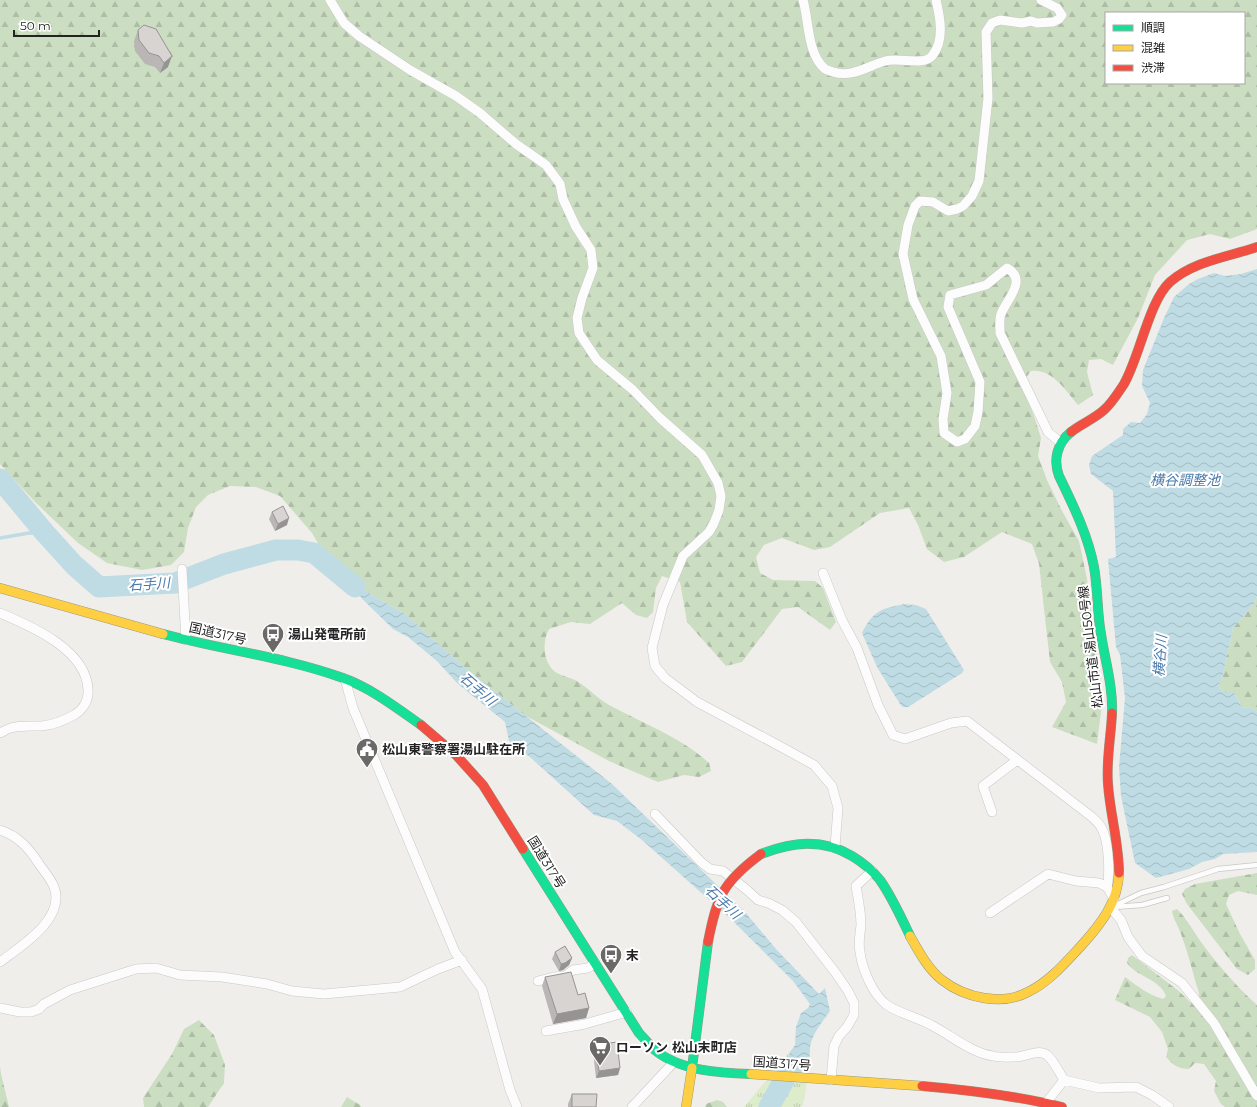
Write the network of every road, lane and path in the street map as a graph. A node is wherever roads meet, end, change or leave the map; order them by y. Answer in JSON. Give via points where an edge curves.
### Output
{"nodes":[{"id":1,"x":330,"y":0,"type":"edge"},
{"id":2,"x":803,"y":0,"type":"edge"},
{"id":3,"x":936,"y":0,"type":"edge"},
{"id":4,"x":1041,"y":0,"type":"edge"},
{"id":5,"x":1257,"y":247,"type":"edge"},
{"id":6,"x":1061,"y":443,"type":"junction"},
{"id":7,"x":182,"y":568,"type":"dead end"},
{"id":8,"x":823,"y":573,"type":"dead end"},
{"id":9,"x":0,"y":588,"type":"edge"},
{"id":10,"x":0,"y":613,"type":"edge"},
{"id":11,"x":186,"y":640,"type":"junction"},
{"id":12,"x":344,"y":678,"type":"junction"},
{"id":13,"x":0,"y":733,"type":"edge"},
{"id":14,"x":1017,"y":760,"type":"junction"},
{"id":15,"x":992,"y":812,"type":"dead end"},
{"id":16,"x":655,"y":814,"type":"dead end"},
{"id":17,"x":0,"y":830,"type":"edge"},
{"id":18,"x":835,"y":847,"type":"junction"},
{"id":19,"x":1257,"y":865,"type":"edge"},
{"id":20,"x":872,"y":870,"type":"junction"},
{"id":21,"x":1107,"y":887,"type":"junction"},
{"id":22,"x":1167,"y":898,"type":"dead end"},
{"id":23,"x":1112,"y":904,"type":"junction"},
{"id":24,"x":990,"y":913,"type":"dead end"},
{"id":25,"x":462,"y":960,"type":"junction"},
{"id":26,"x":0,"y":962,"type":"edge"},
{"id":27,"x":595,"y":963,"type":"junction"},
{"id":28,"x":538,"y":981,"type":"dead end"},
{"id":29,"x":0,"y":1008,"type":"edge"},
{"id":30,"x":627,"y":1012,"type":"junction"},
{"id":31,"x":546,"y":1031,"type":"dead end"},
{"id":32,"x":674,"y":1062,"type":"junction"},
{"id":33,"x":692,"y":1068,"type":"junction"},
{"id":34,"x":832,"y":1080,"type":"junction"},
{"id":35,"x":1064,"y":1080,"type":"junction"},
{"id":36,"x":1257,"y":1096,"type":"edge"},
{"id":37,"x":1046,"y":1103,"type":"junction"},
{"id":38,"x":1027,"y":1104,"type":"edge"},
{"id":39,"x":517,"y":1107,"type":"edge"},
{"id":40,"x":632,"y":1107,"type":"edge"},
{"id":41,"x":686,"y":1107,"type":"edge"},
{"id":42,"x":1062,"y":1107,"type":"edge"},
{"id":43,"x":1169,"y":1107,"type":"edge"}],
"edges":[{"from":1,"to":18,"type":"street","via":[[344,23],[359,36],[480,113],[516,144],[546,165],[560,184],[563,199],[576,227],[591,250],[593,268],[577,318],[579,333],[597,360],[702,455],[718,483],[721,496],[720,510],[714,523],[709,532],[683,556],[663,605],[652,648],[655,666],[697,702],[814,765],[832,786],[838,808]]},
{"from":2,"to":3,"type":"street","via":[[807,28],[818,61],[825,70],[841,75],[855,73],[886,60],[922,62],[931,57],[940,32]]},
{"from":4,"to":6,"type":"street","via":[[1057,8],[1062,15],[1059,19],[1037,23],[1000,20],[992,23],[986,32],[988,98],[979,181],[972,196],[957,209],[948,211],[933,202],[920,201],[915,206],[908,225],[903,254],[913,299],[942,356],[947,393],[943,419],[944,433],[957,442],[965,439],[975,426],[980,382],[948,307],[950,295],[986,285],[1007,268],[1016,278],[1016,288],[1000,316],[1000,333],[1048,432]]},
{"from":5,"to":6,"type":"main road","name":"松山市道 湯山50号線","via":[[1208,261],[1171,280],[1160,293],[1132,366],[1118,392],[1102,411],[1074,428]]},
{"from":6,"to":23,"type":"main road","name":"松山市道 湯山50号線","via":[[1056,457],[1057,470],[1088,541],[1094,566],[1099,626],[1112,704],[1108,780],[1119,870],[1118,889]]},
{"from":7,"to":11,"type":"street"},
{"from":8,"to":14,"type":"street","via":[[893,735],[905,739],[951,723],[968,721]]},
{"from":9,"to":11,"type":"main road","name":"国道317号"},
{"from":10,"to":13,"type":"street","via":[[52,639],[69,653],[80,665],[88,681],[88,695],[85,704],[75,714],[44,726],[12,727]]},
{"from":11,"to":12,"type":"main road","name":"国道317号","via":[[296,664]]},
{"from":12,"to":25,"type":"street","via":[[353,708],[455,952]]},
{"from":12,"to":27,"type":"main road","name":"国道317号","via":[[370,691],[420,725],[456,756],[483,785]]},
{"from":14,"to":15,"type":"street","via":[[983,786]]},
{"from":14,"to":21,"type":"street","via":[[1092,817],[1102,829],[1108,849]]},
{"from":16,"to":34,"type":"street","via":[[710,869],[723,871],[758,900],[782,910],[796,922],[836,972],[854,1003],[854,1015],[834,1046]]},
{"from":17,"to":26,"type":"street","via":[[27,847],[54,887],[56,898],[53,912],[46,924]]},
{"from":18,"to":20,"type":"main road"},
{"from":18,"to":33,"type":"main road","bridge":true,"via":[[814,842],[778,847],[761,854],[742,867],[720,894],[708,942]]},
{"from":19,"to":23,"type":"lane","via":[[1218,869]]},
{"from":20,"to":23,"type":"main road","via":[[882,883],[925,963],[936,975],[971,995],[993,1000],[1011,999],[1029,992],[1044,982],[1088,937]]},
{"from":20,"to":35,"type":"street","via":[[856,886],[861,924],[860,952],[877,995],[896,1010],[931,1024],[977,1052],[1006,1057],[1034,1052],[1046,1054]]},
{"from":21,"to":23,"type":"street"},
{"from":21,"to":24,"type":"street","via":[[1048,874]]},
{"from":22,"to":23,"type":"lane","via":[[1142,905]]},
{"from":23,"to":36,"type":"street","via":[[1128,936],[1142,956],[1182,983],[1214,1022]]},
{"from":25,"to":29,"type":"street","via":[[400,987],[324,994],[292,991],[268,984],[222,977],[180,975],[156,968],[136,969],[70,990],[31,1012]]},
{"from":25,"to":39,"type":"street","via":[[482,989]]},
{"from":27,"to":28,"type":"street","via":[[588,968],[573,970],[565,976]]},
{"from":27,"to":30,"type":"main road","name":"国道317号"},
{"from":30,"to":31,"type":"street","via":[[585,1024]]},
{"from":30,"to":32,"type":"main road","name":"国道317号","via":[[639,1033],[656,1050]]},
{"from":32,"to":33,"type":"main road","name":"国道317号"},
{"from":32,"to":40,"type":"street"},
{"from":33,"to":34,"type":"main road","name":"国道317号"},
{"from":33,"to":41,"type":"main road"},
{"from":34,"to":38,"type":"main road","name":"国道317号","via":[[953,1089]]},
{"from":35,"to":37,"type":"street"},
{"from":35,"to":43,"type":"street","via":[[1099,1088],[1136,1088]]},
{"from":37,"to":38,"type":"main road","name":"国道317号"},
{"from":37,"to":42,"type":"main road","name":"国道317号"}]}
